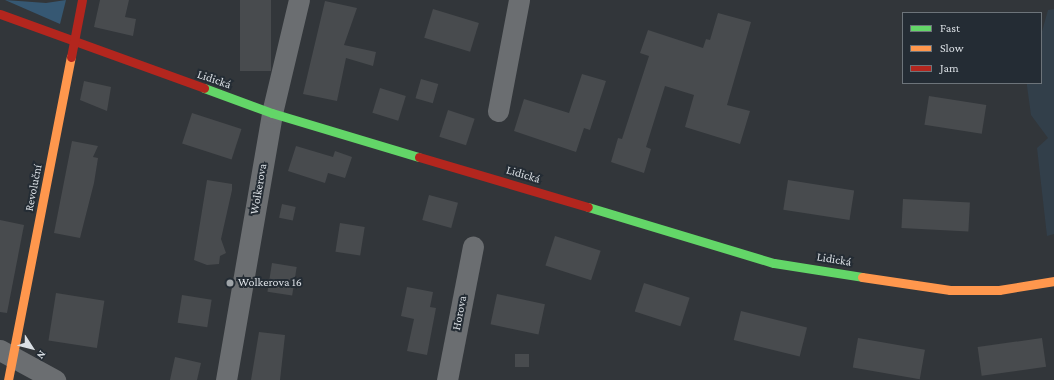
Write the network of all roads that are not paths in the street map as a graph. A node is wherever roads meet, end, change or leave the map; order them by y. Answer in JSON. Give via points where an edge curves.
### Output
{"nodes":[{"id":1,"x":82,"y":0,"type":"edge"},
{"id":2,"x":299,"y":0,"type":"edge"},
{"id":3,"x":519,"y":0,"type":"edge"},
{"id":4,"x":0,"y":14,"type":"edge"},
{"id":5,"x":74,"y":44,"type":"junction"},
{"id":6,"x":498,"y":111,"type":"dead end"},
{"id":7,"x":272,"y":113,"type":"junction"},
{"id":8,"x":473,"y":246,"type":"dead end"},
{"id":9,"x":1054,"y":281,"type":"edge"},
{"id":10,"x":7,"y":354,"type":"edge"},
{"id":11,"x":8,"y":380,"type":"edge"},
{"id":12,"x":56,"y":380,"type":"edge"},
{"id":13,"x":226,"y":380,"type":"edge"},
{"id":14,"x":447,"y":380,"type":"edge"}],
"edges":[{"from":1,"to":5,"type":"main road","name":"Revoluční"},
{"from":2,"to":7,"type":"street","name":"Wolkerova"},
{"from":3,"to":6,"type":"street"},
{"from":4,"to":5,"type":"main road","name":"Lidická"},
{"from":5,"to":7,"type":"main road","name":"Lidická"},
{"from":5,"to":10,"type":"main road","name":"Revoluční"},
{"from":7,"to":9,"type":"main road","name":"Lidická","via":[[774,264],[950,290],[999,290]]},
{"from":7,"to":13,"type":"street","name":"Wolkerova"},
{"from":8,"to":14,"type":"street","name":"Horova"},
{"from":10,"to":11,"type":"main road","name":"Revoluční"},
{"from":10,"to":12,"type":"street"}]}
